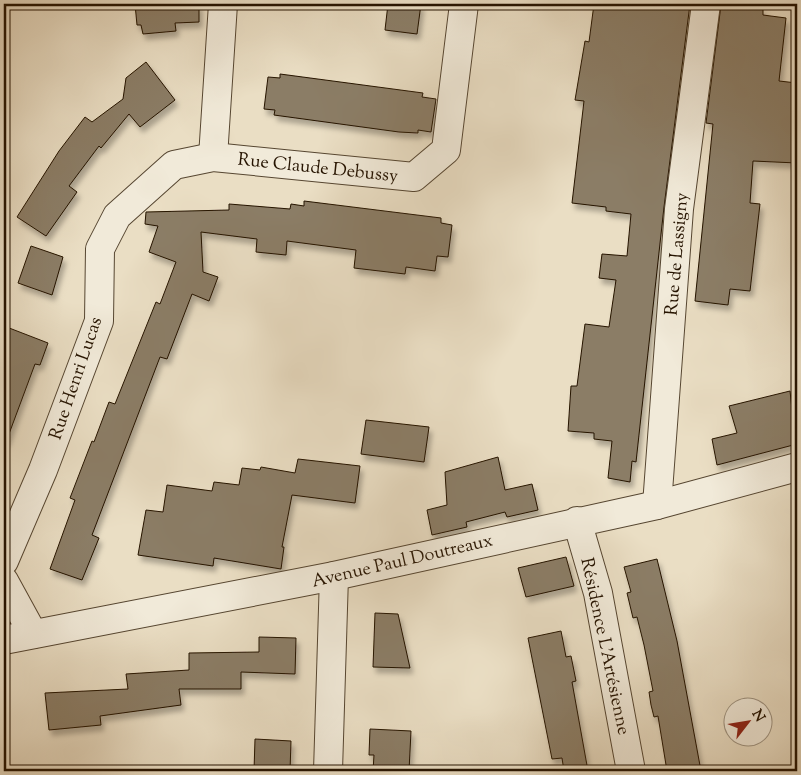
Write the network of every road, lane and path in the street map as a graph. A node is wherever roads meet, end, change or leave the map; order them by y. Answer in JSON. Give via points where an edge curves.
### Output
{"nodes":[{"id":1,"x":223,"y":4,"type":"edge"},
{"id":2,"x":464,"y":4,"type":"edge"},
{"id":3,"x":706,"y":4,"type":"edge"},
{"id":4,"x":213,"y":157,"type":"junction"},
{"id":5,"x":797,"y":468,"type":"edge"},
{"id":6,"x":657,"y":505,"type":"junction"},
{"id":7,"x":577,"y":521,"type":"junction"},
{"id":8,"x":4,"y":561,"type":"edge"},
{"id":9,"x":334,"y":576,"type":"junction"},
{"id":10,"x":4,"y":581,"type":"edge"},
{"id":11,"x":33,"y":634,"type":"junction"},
{"id":12,"x":4,"y":640,"type":"edge"},
{"id":13,"x":328,"y":771,"type":"edge"},
{"id":14,"x":631,"y":771,"type":"edge"}],
"edges":[{"from":1,"to":4,"type":"street"},
{"from":2,"to":4,"type":"street","name":"Rue Claude Debussy","via":[[446,150],[414,177]]},
{"from":3,"to":6,"type":"street","name":"Rue de Lassigny","via":[[679,209]]},
{"from":4,"to":8,"type":"street","name":"Rue Henri Lucas","via":[[174,165],[117,216],[104,241],[100,249],[99,321]]},
{"from":5,"to":6,"type":"street","name":"Avenue Paul Doutreaux"},
{"from":6,"to":7,"type":"street","name":"Avenue Paul Doutreaux"},
{"from":7,"to":9,"type":"street","name":"Avenue Paul Doutreaux"},
{"from":7,"to":14,"type":"street","name":"Résidence L'Artésienne","via":[[598,593]]},
{"from":9,"to":11,"type":"street","name":"Avenue Paul Doutreaux"},
{"from":9,"to":13,"type":"street"},
{"from":10,"to":11,"type":"street"},
{"from":11,"to":12,"type":"street","name":"Avenue Paul Doutreaux"}]}
